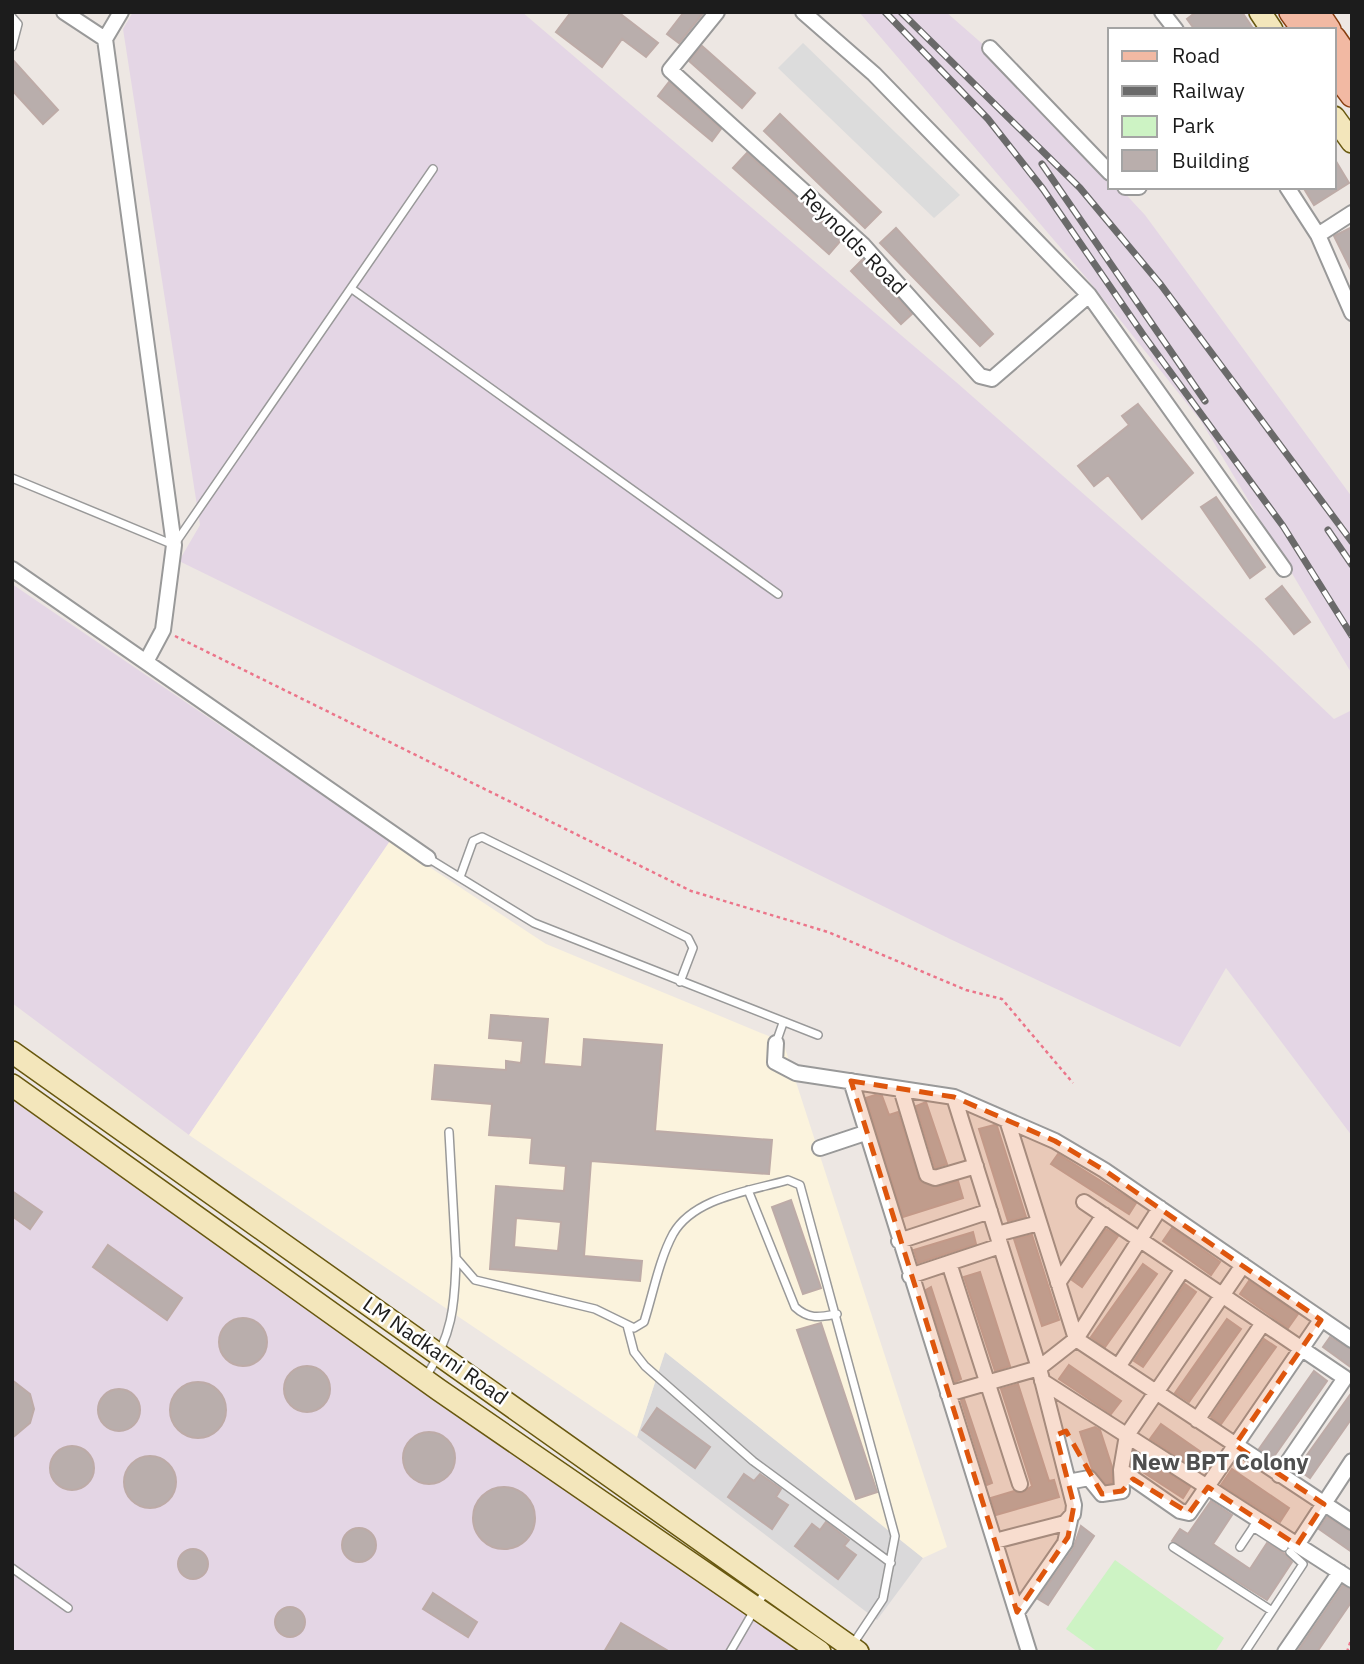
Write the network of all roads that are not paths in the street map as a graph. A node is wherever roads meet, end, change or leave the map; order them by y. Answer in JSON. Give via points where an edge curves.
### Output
{"nodes":[{"id":1,"x":64,"y":12,"type":"edge"},
{"id":2,"x":121,"y":12,"type":"edge"},
{"id":3,"x":717,"y":12,"type":"edge"},
{"id":4,"x":803,"y":12,"type":"edge"},
{"id":5,"x":1162,"y":12,"type":"edge"},
{"id":6,"x":1260,"y":12,"type":"edge"},
{"id":7,"x":1291,"y":12,"type":"edge"},
{"id":8,"x":1317,"y":12,"type":"edge"},
{"id":9,"x":1328,"y":12,"type":"edge"},
{"id":10,"x":12,"y":18,"type":"edge"},
{"id":11,"x":1174,"y":28,"type":"edge"},
{"id":12,"x":1271,"y":28,"type":"edge"},
{"id":13,"x":1303,"y":28,"type":"edge"},
{"id":14,"x":1328,"y":28,"type":"edge"},
{"id":15,"x":105,"y":39,"type":"junction"},
{"id":16,"x":1336,"y":41,"type":"edge"},
{"id":17,"x":1352,"y":46,"type":"edge"},
{"id":18,"x":12,"y":47,"type":"edge"},
{"id":19,"x":990,"y":48,"type":"dead end"},
{"id":20,"x":1352,"y":64,"type":"edge"},
{"id":21,"x":1336,"y":74,"type":"edge"},
{"id":22,"x":1352,"y":95,"type":"edge"},
{"id":23,"x":1336,"y":120,"type":"edge"},
{"id":24,"x":1352,"y":142,"type":"edge"},
{"id":25,"x":433,"y":169,"type":"dead end"},
{"id":26,"x":1108,"y":171,"type":"edge"},
{"id":27,"x":1288,"y":189,"type":"edge"},
{"id":28,"x":1352,"y":213,"type":"edge"},
{"id":29,"x":1318,"y":235,"type":"junction"},
{"id":30,"x":352,"y":289,"type":"junction"},
{"id":31,"x":1089,"y":295,"type":"junction"},
{"id":32,"x":1352,"y":313,"type":"edge"},
{"id":33,"x":12,"y":478,"type":"edge"},
{"id":34,"x":174,"y":545,"type":"junction"},
{"id":35,"x":12,"y":569,"type":"edge"},
{"id":36,"x":1284,"y":569,"type":"dead end"},
{"id":37,"x":778,"y":594,"type":"dead end"},
{"id":38,"x":147,"y":660,"type":"junction"},
{"id":39,"x":428,"y":858,"type":"joint"},
{"id":40,"x":460,"y":877,"type":"junction"},
{"id":41,"x":680,"y":982,"type":"junction"},
{"id":42,"x":783,"y":1023,"type":"junction"},
{"id":43,"x":818,"y":1035,"type":"dead end"},
{"id":44,"x":776,"y":1043,"type":"joint"},
{"id":45,"x":12,"y":1052,"type":"edge"},
{"id":46,"x":851,"y":1081,"type":"junction"},
{"id":47,"x":12,"y":1085,"type":"edge"},
{"id":48,"x":901,"y":1089,"type":"junction"},
{"id":49,"x":954,"y":1097,"type":"junction"},
{"id":50,"x":1006,"y":1120,"type":"junction"},
{"id":51,"x":449,"y":1132,"type":"dead end"},
{"id":52,"x":865,"y":1133,"type":"junction"},
{"id":53,"x":820,"y":1148,"type":"dead end"},
{"id":54,"x":976,"y":1166,"type":"junction"},
{"id":55,"x":748,"y":1190,"type":"junction"},
{"id":56,"x":1084,"y":1202,"type":"dead end"},
{"id":57,"x":1160,"y":1208,"type":"junction"},
{"id":58,"x":990,"y":1211,"type":"junction"},
{"id":59,"x":1104,"y":1215,"type":"junction"},
{"id":60,"x":1039,"y":1223,"type":"junction"},
{"id":61,"x":1140,"y":1239,"type":"junction"},
{"id":62,"x":999,"y":1240,"type":"junction"},
{"id":63,"x":899,"y":1241,"type":"junction"},
{"id":64,"x":456,"y":1258,"type":"junction"},
{"id":65,"x":949,"y":1263,"type":"junction"},
{"id":66,"x":1243,"y":1265,"type":"junction"},
{"id":67,"x":1183,"y":1269,"type":"junction"},
{"id":68,"x":910,"y":1276,"type":"junction"},
{"id":69,"x":1058,"y":1283,"type":"junction"},
{"id":70,"x":1222,"y":1296,"type":"junction"},
{"id":71,"x":837,"y":1314,"type":"junction"},
{"id":72,"x":1321,"y":1320,"type":"junction"},
{"id":73,"x":1263,"y":1323,"type":"junction"},
{"id":74,"x":626,"y":1325,"type":"junction"},
{"id":75,"x":1076,"y":1339,"type":"junction"},
{"id":76,"x":1352,"y":1340,"type":"edge"},
{"id":77,"x":1302,"y":1349,"type":"junction"},
{"id":78,"x":441,"y":1353,"type":"junction"},
{"id":79,"x":1118,"y":1367,"type":"junction"},
{"id":80,"x":1040,"y":1374,"type":"junction"},
{"id":81,"x":424,"y":1380,"type":"junction"},
{"id":82,"x":1348,"y":1381,"type":"edge"},
{"id":83,"x":987,"y":1382,"type":"junction"},
{"id":84,"x":1155,"y":1392,"type":"junction"},
{"id":85,"x":948,"y":1394,"type":"junction"},
{"id":86,"x":1198,"y":1420,"type":"junction"},
{"id":87,"x":1127,"y":1436,"type":"junction"},
{"id":88,"x":1235,"y":1445,"type":"junction"},
{"id":89,"x":1352,"y":1461,"type":"edge"},
{"id":90,"x":1121,"y":1471,"type":"junction"},
{"id":91,"x":1279,"y":1475,"type":"junction"},
{"id":92,"x":1068,"y":1482,"type":"junction"},
{"id":93,"x":1020,"y":1484,"type":"dead end"},
{"id":94,"x":1208,"y":1487,"type":"junction"},
{"id":95,"x":1324,"y":1504,"type":"junction"},
{"id":96,"x":1069,"y":1520,"type":"junction"},
{"id":97,"x":1352,"y":1522,"type":"edge"},
{"id":98,"x":1256,"y":1523,"type":"junction"},
{"id":99,"x":995,"y":1541,"type":"junction"},
{"id":100,"x":1240,"y":1547,"type":"dead end"},
{"id":101,"x":1173,"y":1548,"type":"dead end"},
{"id":102,"x":1291,"y":1549,"type":"junction"},
{"id":103,"x":891,"y":1563,"type":"junction"},
{"id":104,"x":12,"y":1567,"type":"edge"},
{"id":105,"x":1346,"y":1576,"type":"edge"},
{"id":106,"x":768,"y":1586,"type":"junction"},
{"id":107,"x":755,"y":1605,"type":"junction"},
{"id":108,"x":68,"y":1608,"type":"dead end"},
{"id":109,"x":1272,"y":1611,"type":"junction"},
{"id":110,"x":1017,"y":1612,"type":"junction"},
{"id":111,"x":853,"y":1650,"type":"edge"},
{"id":112,"x":730,"y":1652,"type":"edge"},
{"id":113,"x":820,"y":1652,"type":"edge"},
{"id":114,"x":1029,"y":1652,"type":"edge"},
{"id":115,"x":1245,"y":1652,"type":"edge"},
{"id":116,"x":1285,"y":1652,"type":"edge"}],
"edges":[{"from":1,"to":15,"type":"street"},
{"from":2,"to":15,"type":"street"},
{"from":3,"to":31,"type":"street","name":"Reynolds Road","via":[[670,70],[863,245],[980,376],[992,379]]},
{"from":4,"to":31,"type":"street","via":[[874,74]]},
{"from":5,"to":11,"type":"street"},
{"from":6,"to":12,"type":"street"},
{"from":7,"to":13,"type":"main road"},
{"from":8,"to":14,"type":"main road"},
{"from":9,"to":17,"type":"street"},
{"from":10,"to":18,"type":"lane","via":[[18,24]]},
{"from":15,"to":34,"type":"street"},
{"from":16,"to":20,"type":"main road"},
{"from":19,"to":26,"type":"street"},
{"from":21,"to":22,"type":"main road"},
{"from":23,"to":24,"type":"street"},
{"from":25,"to":30,"type":"lane"},
{"from":27,"to":29,"type":"street"},
{"from":28,"to":29,"type":"street"},
{"from":29,"to":32,"type":"street"},
{"from":30,"to":34,"type":"lane"},
{"from":30,"to":37,"type":"lane"},
{"from":31,"to":36,"type":"street"},
{"from":33,"to":34,"type":"lane"},
{"from":34,"to":38,"type":"street","via":[[163,630]]},
{"from":35,"to":38,"type":"street"},
{"from":38,"to":39,"type":"street"},
{"from":39,"to":40,"type":"lane"},
{"from":40,"to":41,"type":"lane","via":[[534,923]]},
{"from":40,"to":41,"type":"lane","via":[[473,841],[482,837],[688,938],[693,948]]},
{"from":41,"to":42,"type":"lane"},
{"from":42,"to":43,"type":"lane"},
{"from":42,"to":44,"type":"lane"},
{"from":44,"to":46,"type":"street","via":[[773,1051],[779,1066]]},
{"from":45,"to":78,"type":"street","name":"LM Nadkarni Road"},
{"from":46,"to":48,"type":"street"},
{"from":46,"to":52,"type":"street"},
{"from":47,"to":81,"type":"street","name":"LM Nadkarni Road"},
{"from":48,"to":49,"type":"street"},
{"from":48,"to":54,"type":"street","via":[[927,1175],[935,1178]]},
{"from":49,"to":50,"type":"street"},
{"from":49,"to":54,"type":"street"},
{"from":50,"to":57,"type":"street","via":[[1055,1141]]},
{"from":50,"to":60,"type":"street"},
{"from":51,"to":64,"type":"lane"},
{"from":52,"to":53,"type":"street"},
{"from":52,"to":63,"type":"street"},
{"from":54,"to":58,"type":"street"},
{"from":55,"to":71,"type":"lane","via":[[794,1307],[815,1318]]},
{"from":55,"to":71,"type":"lane","via":[[788,1180],[800,1185]]},
{"from":55,"to":74,"type":"lane","via":[[699,1208],[684,1220],[673,1235],[643,1322],[634,1328]]},
{"from":56,"to":59,"type":"street"},
{"from":57,"to":61,"type":"street"},
{"from":57,"to":66,"type":"street"},
{"from":58,"to":62,"type":"street"},
{"from":58,"to":63,"type":"street"},
{"from":59,"to":61,"type":"street"},
{"from":59,"to":69,"type":"street"},
{"from":60,"to":62,"type":"street"},
{"from":60,"to":69,"type":"street"},
{"from":61,"to":67,"type":"street"},
{"from":61,"to":75,"type":"street"},
{"from":62,"to":65,"type":"street"},
{"from":62,"to":80,"type":"street"},
{"from":63,"to":68,"type":"street"},
{"from":64,"to":74,"type":"lane","via":[[475,1280],[595,1309]]},
{"from":64,"to":78,"type":"lane","via":[[455,1309]]},
{"from":65,"to":68,"type":"street"},
{"from":65,"to":83,"type":"street"},
{"from":66,"to":70,"type":"street"},
{"from":66,"to":72,"type":"street"},
{"from":67,"to":70,"type":"street"},
{"from":67,"to":79,"type":"street"},
{"from":68,"to":85,"type":"street"},
{"from":69,"to":75,"type":"street"},
{"from":70,"to":73,"type":"street"},
{"from":70,"to":84,"type":"street"},
{"from":71,"to":103,"type":"lane","via":[[895,1536]]},
{"from":72,"to":76,"type":"street"},
{"from":72,"to":77,"type":"street"},
{"from":73,"to":77,"type":"street"},
{"from":73,"to":86,"type":"street"},
{"from":74,"to":103,"type":"lane","via":[[634,1352],[645,1366],[753,1461]]},
{"from":75,"to":79,"type":"street"},
{"from":75,"to":80,"type":"street"},
{"from":77,"to":82,"type":"street"},
{"from":77,"to":88,"type":"street"},
{"from":78,"to":81,"type":"lane"},
{"from":78,"to":106,"type":"street","name":"LM Nadkarni Road"},
{"from":79,"to":84,"type":"street"},
{"from":80,"to":83,"type":"street"},
{"from":80,"to":87,"type":"street"},
{"from":80,"to":92,"type":"street"},
{"from":81,"to":107,"type":"street","name":"LM Nadkarni Road"},
{"from":82,"to":91,"type":"street"},
{"from":83,"to":85,"type":"street"},
{"from":83,"to":93,"type":"street"},
{"from":84,"to":86,"type":"street"},
{"from":84,"to":87,"type":"street"},
{"from":85,"to":99,"type":"street"},
{"from":86,"to":88,"type":"street"},
{"from":87,"to":90,"type":"street"},
{"from":87,"to":94,"type":"street"},
{"from":88,"to":91,"type":"street"},
{"from":88,"to":94,"type":"street"},
{"from":89,"to":95,"type":"street"},
{"from":90,"to":92,"type":"street","via":[[1122,1491],[1102,1494],[1089,1478]]},
{"from":90,"to":94,"type":"street","via":[[1184,1513],[1189,1513]]},
{"from":91,"to":95,"type":"street"},
{"from":92,"to":96,"type":"street","via":[[1074,1505]]},
{"from":94,"to":98,"type":"street"},
{"from":95,"to":97,"type":"street"},
{"from":95,"to":102,"type":"street"},
{"from":96,"to":99,"type":"street"},
{"from":96,"to":110,"type":"street","via":[[1065,1543]]},
{"from":98,"to":100,"type":"lane"},
{"from":98,"to":102,"type":"street"},
{"from":99,"to":110,"type":"street"},
{"from":101,"to":109,"type":"lane"},
{"from":102,"to":105,"type":"street"},
{"from":102,"to":109,"type":"lane","via":[[1303,1564]]},
{"from":103,"to":111,"type":"lane","via":[[883,1599]]},
{"from":104,"to":108,"type":"lane"},
{"from":105,"to":116,"type":"street"},
{"from":106,"to":107,"type":"lane"},
{"from":106,"to":111,"type":"street","name":"LM Nadkarni Road"},
{"from":107,"to":112,"type":"lane"},
{"from":107,"to":113,"type":"street","name":"LM Nadkarni Road"},
{"from":109,"to":115,"type":"lane"},
{"from":110,"to":114,"type":"street"}]}
